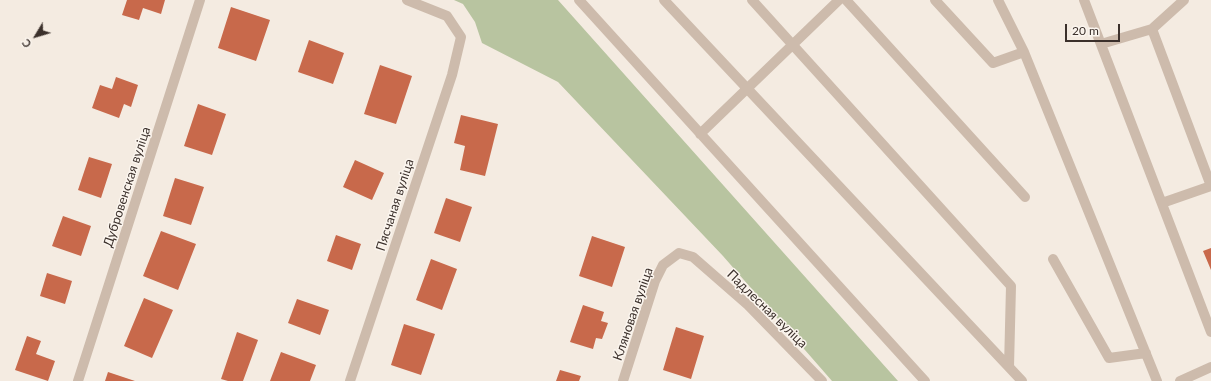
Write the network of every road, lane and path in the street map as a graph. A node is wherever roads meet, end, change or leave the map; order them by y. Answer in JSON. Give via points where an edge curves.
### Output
{"nodes":[{"id":1,"x":200,"y":0,"type":"edge"},
{"id":2,"x":407,"y":0,"type":"edge"},
{"id":3,"x":579,"y":0,"type":"edge"},
{"id":4,"x":664,"y":0,"type":"edge"},
{"id":5,"x":752,"y":0,"type":"edge"},
{"id":6,"x":839,"y":0,"type":"edge"},
{"id":7,"x":846,"y":0,"type":"edge"},
{"id":8,"x":998,"y":0,"type":"edge"},
{"id":9,"x":1084,"y":0,"type":"edge"},
{"id":10,"x":1184,"y":0,"type":"edge"},
{"id":11,"x":939,"y":1,"type":"edge"},
{"id":12,"x":1152,"y":29,"type":"junction"},
{"id":13,"x":1101,"y":44,"type":"junction"},
{"id":14,"x":793,"y":45,"type":"junction"},
{"id":15,"x":1024,"y":52,"type":"junction"},
{"id":16,"x":747,"y":89,"type":"junction"},
{"id":17,"x":700,"y":134,"type":"junction"},
{"id":18,"x":1025,"y":197,"type":"dead end"},
{"id":19,"x":1162,"y":203,"type":"junction"},
{"id":20,"x":693,"y":257,"type":"joint"},
{"id":21,"x":1054,"y":259,"type":"dead end"},
{"id":22,"x":1211,"y":332,"type":"edge"},
{"id":23,"x":1146,"y":353,"type":"junction"},
{"id":24,"x":1009,"y":366,"type":"junction"},
{"id":25,"x":1211,"y":367,"type":"edge"},
{"id":26,"x":78,"y":381,"type":"edge"},
{"id":27,"x":350,"y":381,"type":"edge"},
{"id":28,"x":623,"y":381,"type":"edge"},
{"id":29,"x":822,"y":381,"type":"edge"},
{"id":30,"x":925,"y":381,"type":"edge"},
{"id":31,"x":1022,"y":381,"type":"edge"},
{"id":32,"x":1158,"y":381,"type":"edge"},
{"id":33,"x":1180,"y":381,"type":"edge"}],
"edges":[{"from":1,"to":26,"type":"street","name":"Дубровенская вуліца"},
{"from":2,"to":27,"type":"street","name":"Пясчаная вуліца","via":[[447,16],[461,37],[449,82]]},
{"from":3,"to":17,"type":"street"},
{"from":4,"to":16,"type":"street"},
{"from":5,"to":14,"type":"street"},
{"from":6,"to":14,"type":"street"},
{"from":7,"to":18,"type":"street"},
{"from":8,"to":15,"type":"street"},
{"from":9,"to":13,"type":"street"},
{"from":10,"to":12,"type":"street"},
{"from":11,"to":15,"type":"street","via":[[993,63]]},
{"from":12,"to":13,"type":"street"},
{"from":12,"to":19,"type":"street","via":[[1211,186]]},
{"from":13,"to":19,"type":"street"},
{"from":14,"to":16,"type":"street"},
{"from":14,"to":24,"type":"street","via":[[1011,286]]},
{"from":15,"to":23,"type":"street"},
{"from":16,"to":17,"type":"street"},
{"from":16,"to":24,"type":"street"},
{"from":17,"to":30,"type":"street"},
{"from":19,"to":22,"type":"street"},
{"from":20,"to":28,"type":"street","name":"Кляновая вуліца","via":[[679,253],[663,265],[655,281]]},
{"from":20,"to":29,"type":"street","name":"Падлесная вуліца","via":[[748,305]]},
{"from":21,"to":23,"type":"street","via":[[1109,358]]},
{"from":23,"to":32,"type":"street"},
{"from":24,"to":31,"type":"street"},
{"from":25,"to":33,"type":"street"}]}
